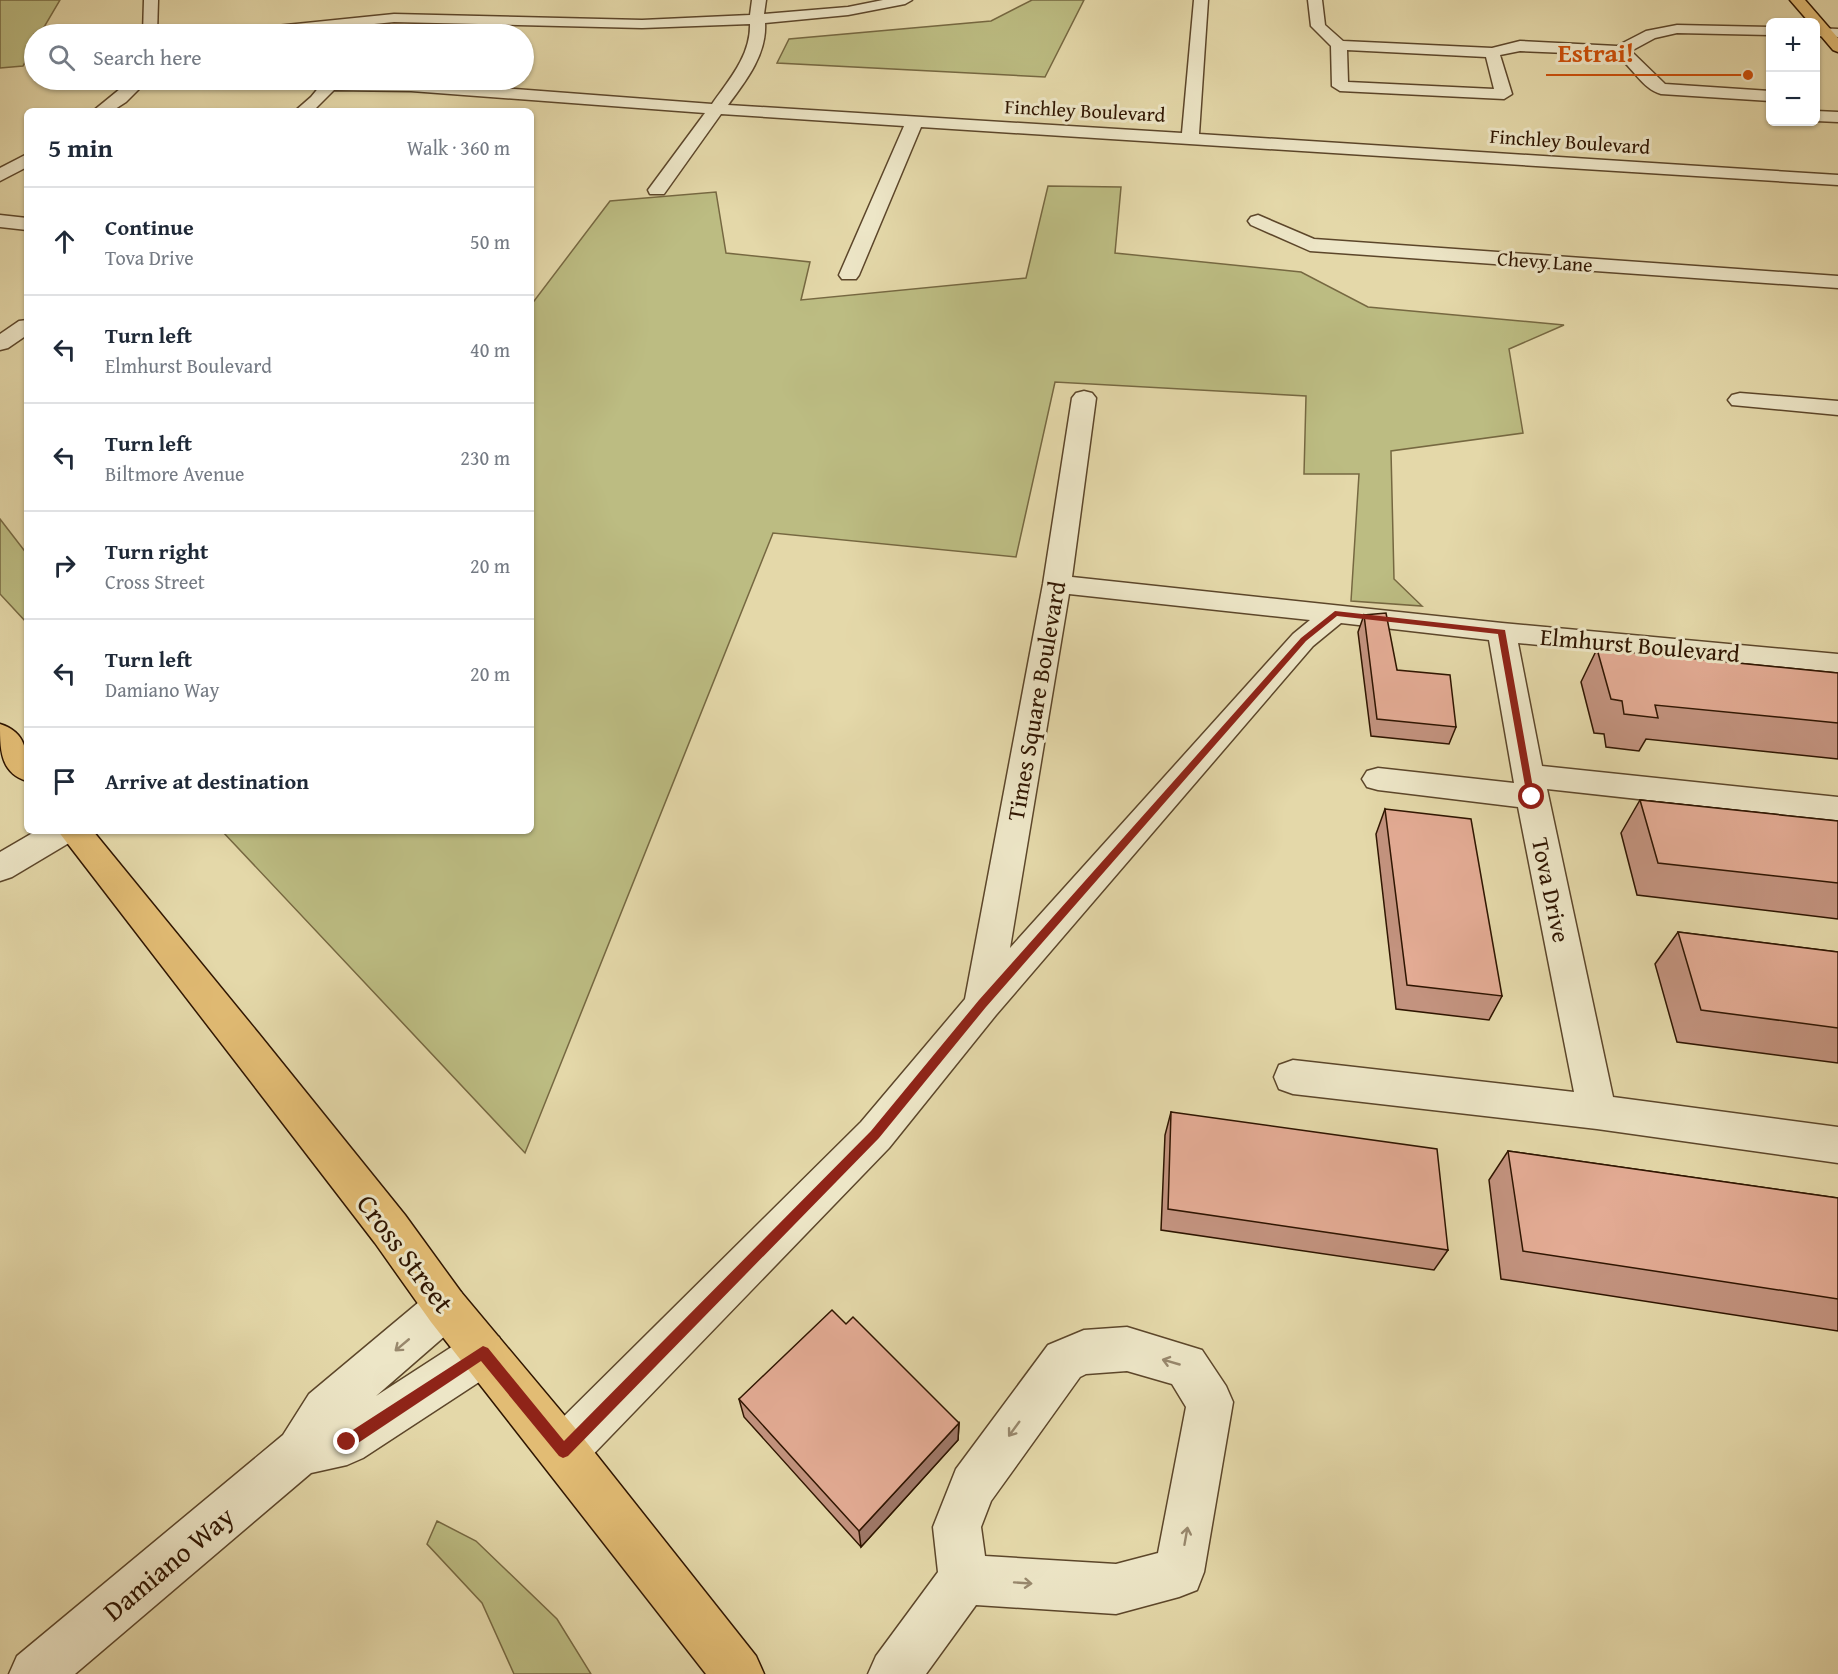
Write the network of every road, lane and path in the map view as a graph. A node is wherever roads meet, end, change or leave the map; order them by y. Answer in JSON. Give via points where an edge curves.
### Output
{"nodes":[{"id":1,"x":152,"y":0,"type":"edge"},
{"id":2,"x":759,"y":0,"type":"edge"},
{"id":3,"x":905,"y":0,"type":"edge"},
{"id":4,"x":1201,"y":0,"type":"edge"},
{"id":5,"x":1315,"y":0,"type":"edge"},
{"id":6,"x":1797,"y":0,"type":"edge"},
{"id":7,"x":757,"y":19,"type":"junction"},
{"id":8,"x":339,"y":23,"type":"edge"},
{"id":9,"x":151,"y":24,"type":"edge"},
{"id":10,"x":1766,"y":31,"type":"edge"},
{"id":11,"x":1826,"y":32,"type":"edge"},
{"id":12,"x":1339,"y":45,"type":"junction"},
{"id":13,"x":1838,"y":47,"type":"edge"},
{"id":14,"x":1620,"y":51,"type":"junction"},
{"id":15,"x":1492,"y":53,"type":"junction"},
{"id":16,"x":1661,"y":89,"type":"junction"},
{"id":17,"x":129,"y":90,"type":"edge"},
{"id":18,"x":325,"y":90,"type":"edge"},
{"id":19,"x":468,"y":90,"type":"edge"},
{"id":20,"x":524,"y":94,"type":"junction"},
{"id":21,"x":1766,"y":96,"type":"edge"},
{"id":22,"x":1671,"y":106,"type":"dead end"},
{"id":23,"x":106,"y":108,"type":"edge"},
{"id":24,"x":307,"y":108,"type":"edge"},
{"id":25,"x":511,"y":108,"type":"edge"},
{"id":26,"x":716,"y":109,"type":"junction"},
{"id":27,"x":1820,"y":116,"type":"edge"},
{"id":28,"x":1838,"y":117,"type":"edge"},
{"id":29,"x":915,"y":121,"type":"junction"},
{"id":30,"x":1190,"y":138,"type":"junction"},
{"id":31,"x":24,"y":161,"type":"edge"},
{"id":32,"x":0,"y":176,"type":"edge"},
{"id":33,"x":1838,"y":180,"type":"edge"},
{"id":34,"x":657,"y":190,"type":"dead end"},
{"id":35,"x":0,"y":221,"type":"edge"},
{"id":36,"x":1258,"y":221,"type":"dead end"},
{"id":37,"x":24,"y":224,"type":"edge"},
{"id":38,"x":849,"y":275,"type":"dead end"},
{"id":39,"x":1838,"y":282,"type":"edge"},
{"id":40,"x":24,"y":328,"type":"edge"},
{"id":41,"x":1,"y":342,"type":"edge"},
{"id":42,"x":1084,"y":398,"type":"dead end"},
{"id":43,"x":1740,"y":400,"type":"dead end"},
{"id":44,"x":1838,"y":408,"type":"edge"},
{"id":45,"x":1057,"y":584,"type":"junction"},
{"id":46,"x":1335,"y":614,"type":"junction"},
{"id":47,"x":1502,"y":632,"type":"junction"},
{"id":48,"x":1838,"y":664,"type":"edge"},
{"id":49,"x":0,"y":735,"type":"edge"},
{"id":50,"x":24,"y":766,"type":"edge"},
{"id":51,"x":1378,"y":779,"type":"dead end"},
{"id":52,"x":1530,"y":786,"type":"junction"},
{"id":53,"x":1838,"y":809,"type":"edge"},
{"id":54,"x":57,"y":834,"type":"edge"},
{"id":55,"x":76,"y":834,"type":"edge"},
{"id":56,"x":0,"y":868,"type":"edge"},
{"id":57,"x":982,"y":1004,"type":"junction"},
{"id":58,"x":1293,"y":1077,"type":"dead end"},
{"id":59,"x":1597,"y":1112,"type":"junction"},
{"id":60,"x":1838,"y":1145,"type":"edge"},
{"id":61,"x":446,"y":1308,"type":"junction"},
{"id":62,"x":483,"y":1353,"type":"junction"},
{"id":63,"x":563,"y":1451,"type":"junction"},
{"id":64,"x":300,"y":1452,"type":"junction"},
{"id":65,"x":964,"y":1579,"type":"junction"},
{"id":66,"x":36,"y":1674,"type":"edge"},
{"id":67,"x":738,"y":1674,"type":"edge"},
{"id":68,"x":894,"y":1674,"type":"edge"}],
"edges":[{"from":1,"to":9,"type":"street"},
{"from":2,"to":7,"type":"street"},
{"from":3,"to":7,"type":"street","via":[[848,11]]},
{"from":4,"to":30,"type":"street"},
{"from":5,"to":12,"type":"street","via":[[1318,26]]},
{"from":6,"to":11,"type":"main road"},
{"from":7,"to":8,"type":"street","via":[[632,24],[417,17]]},
{"from":7,"to":26,"type":"street","via":[[758,32],[746,69]]},
{"from":10,"to":14,"type":"street","via":[[1659,31]]},
{"from":11,"to":13,"type":"main road"},
{"from":12,"to":15,"type":"street"},
{"from":12,"to":15,"type":"street","via":[[1340,86],[1504,94]]},
{"from":14,"to":15,"type":"street","via":[[1520,46]]},
{"from":14,"to":16,"type":"street"},
{"from":16,"to":21,"type":"street"},
{"from":16,"to":22,"type":"street"},
{"from":17,"to":23,"type":"street"},
{"from":18,"to":24,"type":"street"},
{"from":19,"to":20,"type":"street","name":"Finchley Boulevard"},
{"from":20,"to":25,"type":"street"},
{"from":20,"to":26,"type":"street","name":"Finchley Boulevard"},
{"from":26,"to":29,"type":"street","name":"Finchley Boulevard"},
{"from":26,"to":34,"type":"street"},
{"from":27,"to":28,"type":"street"},
{"from":29,"to":30,"type":"street","name":"Finchley Boulevard"},
{"from":29,"to":38,"type":"street"},
{"from":30,"to":33,"type":"street","name":"Finchley Boulevard"},
{"from":31,"to":32,"type":"street"},
{"from":35,"to":37,"type":"street"},
{"from":36,"to":39,"type":"street","name":"Chevy Lane","via":[[1310,245]]},
{"from":40,"to":41,"type":"street"},
{"from":42,"to":45,"type":"street","name":"Times Square Boulevard"},
{"from":43,"to":44,"type":"street"},
{"from":45,"to":46,"type":"street","name":"Elmhurst Boulevard"},
{"from":45,"to":57,"type":"street","name":"Times Square Boulevard"},
{"from":46,"to":47,"type":"street","name":"Elmhurst Boulevard"},
{"from":46,"to":57,"type":"street","via":[[1304,639]]},
{"from":47,"to":48,"type":"street","name":"Elmhurst Boulevard"},
{"from":47,"to":52,"type":"street","name":"Tova Drive"},
{"from":49,"to":50,"type":"main road"},
{"from":51,"to":52,"type":"street"},
{"from":52,"to":53,"type":"street"},
{"from":52,"to":59,"type":"street","name":"Tova Drive"},
{"from":54,"to":56,"type":"street"},
{"from":55,"to":61,"type":"main road","name":"Cross Street","via":[[369,1202]]},
{"from":57,"to":63,"type":"street","via":[[875,1135]]},
{"from":58,"to":59,"type":"street"},
{"from":59,"to":60,"type":"street"},
{"from":61,"to":62,"type":"main road","name":"Cross Street"},
{"from":61,"to":64,"type":"street","name":"Damiano Way","one_way":true,"via":[[325,1410]]},
{"from":62,"to":63,"type":"main road","name":"Cross Street"},
{"from":62,"to":64,"type":"street","name":"Damiano Way","via":[[347,1442]]},
{"from":63,"to":67,"type":"main road","name":"Cross Street"},
{"from":64,"to":66,"type":"street","name":"Damiano Way"},
{"from":65,"to":65,"type":"street","one_way":true,"via":[[1116,1589],[1179,1572],[1210,1402],[1186,1366],[1127,1349],[1084,1352],[1064,1361],[973,1486],[957,1527]]},
{"from":65,"to":68,"type":"street"}]}
